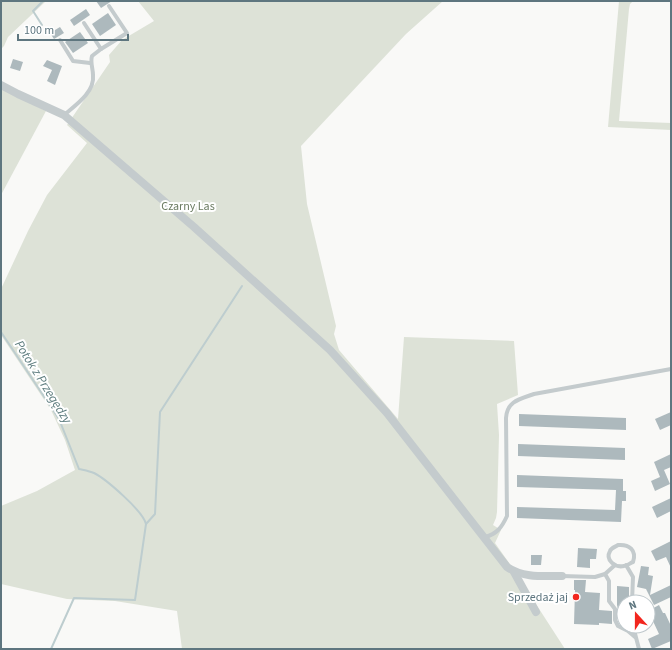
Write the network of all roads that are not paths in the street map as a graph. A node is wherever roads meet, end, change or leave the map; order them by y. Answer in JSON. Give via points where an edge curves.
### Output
{"nodes":[{"id":1,"x":110,"y":6,"type":"dead end"},
{"id":2,"x":84,"y":23,"type":"dead end"},
{"id":3,"x":60,"y":40,"type":"dead end"},
{"id":4,"x":101,"y":49,"type":"junction"},
{"id":5,"x":90,"y":63,"type":"junction"},
{"id":6,"x":1,"y":85,"type":"edge"},
{"id":7,"x":64,"y":115,"type":"junction"},
{"id":8,"x":671,"y":369,"type":"edge"},
{"id":9,"x":484,"y":537,"type":"junction"},
{"id":10,"x":615,"y":565,"type":"junction"},
{"id":11,"x":626,"y":565,"type":"junction"},
{"id":12,"x":514,"y":572,"type":"junction"},
{"id":13,"x":605,"y":574,"type":"junction"},
{"id":14,"x":562,"y":576,"type":"joint"},
{"id":15,"x":632,"y":594,"type":"edge"},
{"id":16,"x":536,"y":612,"type":"dead end"},
{"id":17,"x":634,"y":634,"type":"edge"},
{"id":18,"x":635,"y":637,"type":"junction"},
{"id":19,"x":639,"y":649,"type":"edge"}],
"edges":[{"from":1,"to":4,"type":"lane","via":[[127,33]]},
{"from":2,"to":4,"type":"lane"},
{"from":3,"to":5,"type":"lane","via":[[73,61]]},
{"from":4,"to":5,"type":"lane","via":[[92,56]]},
{"from":5,"to":7,"type":"lane","via":[[93,76],[91,88]]},
{"from":6,"to":7,"type":"street"},
{"from":7,"to":9,"type":"street","via":[[194,227],[330,350],[387,413]]},
{"from":8,"to":9,"type":"lane","via":[[534,394],[512,403],[507,409],[506,418],[507,516],[497,531],[491,536]]},
{"from":9,"to":12,"type":"street","via":[[506,567]]},
{"from":10,"to":11,"type":"lane"},
{"from":10,"to":11,"type":"lane","via":[[609,558],[610,549],[624,545],[631,548],[634,553],[633,562]]},
{"from":10,"to":13,"type":"lane"},
{"from":11,"to":15,"type":"lane","via":[[632,577]]},
{"from":12,"to":14,"type":"street","via":[[524,575]]},
{"from":12,"to":16,"type":"street"},
{"from":13,"to":14,"type":"lane","via":[[595,577]]},
{"from":13,"to":18,"type":"lane","via":[[609,601],[615,609],[615,620],[618,626]]},
{"from":17,"to":18,"type":"lane"},
{"from":18,"to":19,"type":"lane"}]}
